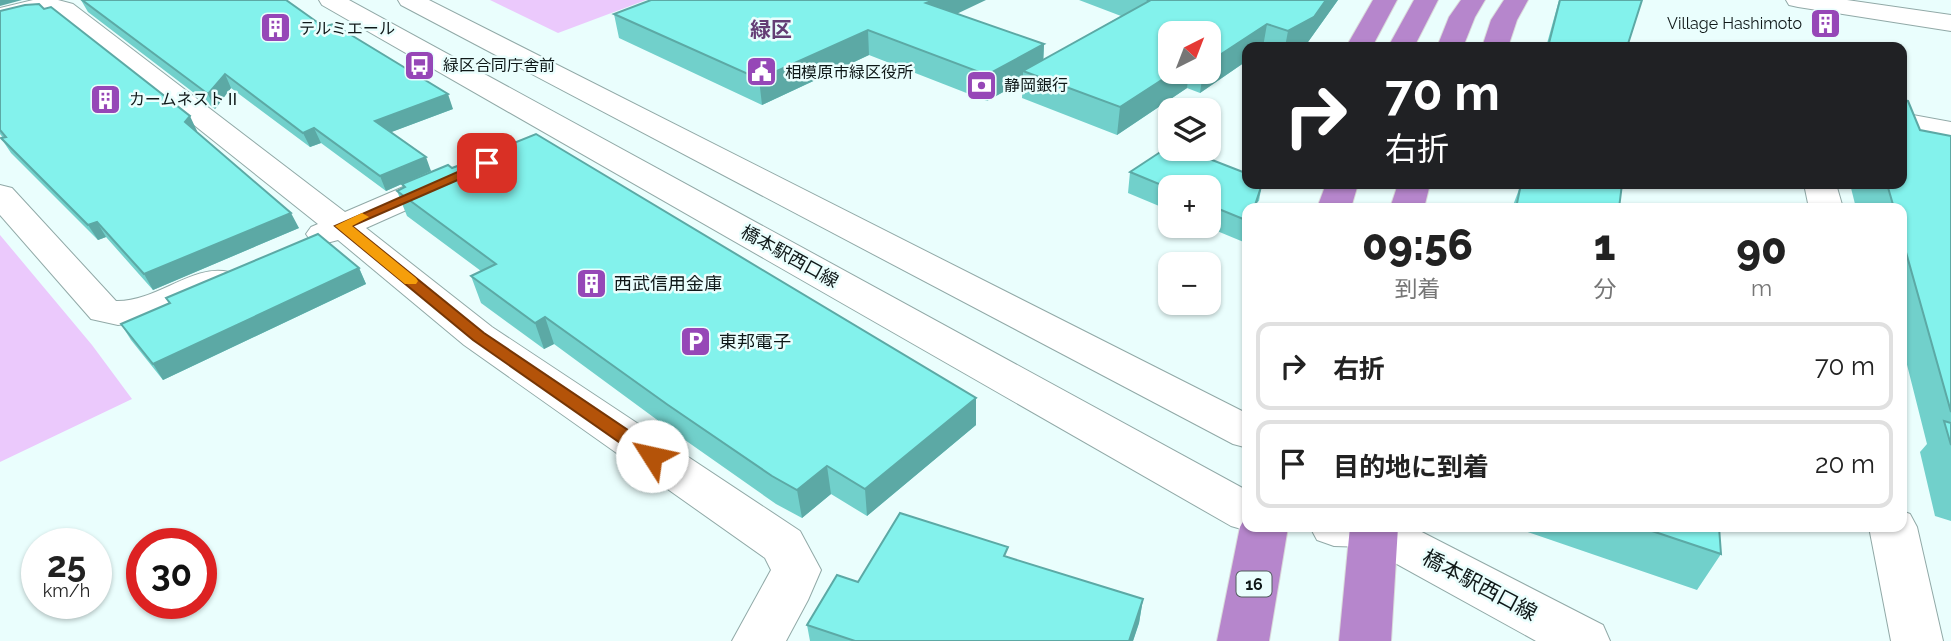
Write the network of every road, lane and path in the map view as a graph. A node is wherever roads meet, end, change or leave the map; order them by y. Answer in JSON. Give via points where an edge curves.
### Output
{"nodes":[{"id":1,"x":331,"y":0,"type":"edge"},
{"id":2,"x":410,"y":0,"type":"edge"},
{"id":3,"x":1385,"y":0,"type":"edge"},
{"id":4,"x":1426,"y":0,"type":"edge"},
{"id":5,"x":1474,"y":0,"type":"edge"},
{"id":6,"x":1516,"y":0,"type":"edge"},
{"id":7,"x":1798,"y":0,"type":"edge"},
{"id":8,"x":0,"y":16,"type":"edge"},
{"id":9,"x":1951,"y":23,"type":"edge"},
{"id":10,"x":1362,"y":42,"type":"edge"},
{"id":11,"x":1404,"y":42,"type":"edge"},
{"id":12,"x":1452,"y":42,"type":"edge"},
{"id":13,"x":1498,"y":42,"type":"edge"},
{"id":14,"x":1907,"y":123,"type":"edge"},
{"id":15,"x":563,"y":130,"type":"junction"},
{"id":16,"x":1951,"y":131,"type":"edge"},
{"id":17,"x":524,"y":147,"type":"edge"},
{"id":18,"x":475,"y":168,"type":"edge"},
{"id":19,"x":0,"y":195,"type":"edge"},
{"id":20,"x":342,"y":226,"type":"junction"},
{"id":21,"x":291,"y":248,"type":"edge"},
{"id":22,"x":240,"y":270,"type":"edge"},
{"id":23,"x":1242,"y":430,"type":"edge"},
{"id":24,"x":1242,"y":510,"type":"edge"},
{"id":25,"x":1264,"y":532,"type":"edge"},
{"id":26,"x":1363,"y":532,"type":"edge"},
{"id":27,"x":1373,"y":532,"type":"edge"},
{"id":28,"x":1894,"y":532,"type":"edge"},
{"id":29,"x":758,"y":641,"type":"edge"},
{"id":30,"x":1243,"y":641,"type":"edge"},
{"id":31,"x":1365,"y":641,"type":"edge"},
{"id":32,"x":1584,"y":641,"type":"edge"},
{"id":33,"x":1917,"y":641,"type":"edge"}],
"edges":[{"from":1,"to":15,"type":"street","name":"橋本駅西口線"},
{"from":2,"to":23,"type":"street"},
{"from":3,"to":10,"type":"highway"},
{"from":4,"to":11,"type":"highway"},
{"from":5,"to":12,"type":"highway"},
{"from":6,"to":13,"type":"highway"},
{"from":7,"to":9,"type":"street"},
{"from":8,"to":20,"type":"street","via":[[37,6],[64,9]]},
{"from":14,"to":16,"type":"street"},
{"from":15,"to":17,"type":"street"},
{"from":15,"to":24,"type":"street","name":"橋本駅西口線"},
{"from":18,"to":20,"type":"street"},
{"from":19,"to":22,"type":"street","via":[[104,311],[118,315],[151,308]]},
{"from":20,"to":21,"type":"street"},
{"from":20,"to":29,"type":"street","via":[[478,337],[783,545],[796,570]]},
{"from":25,"to":30,"type":"highway","number":"16"},
{"from":26,"to":31,"type":"highway"},
{"from":27,"to":32,"type":"street","name":"橋本駅西口線"},
{"from":28,"to":33,"type":"street"}]}
